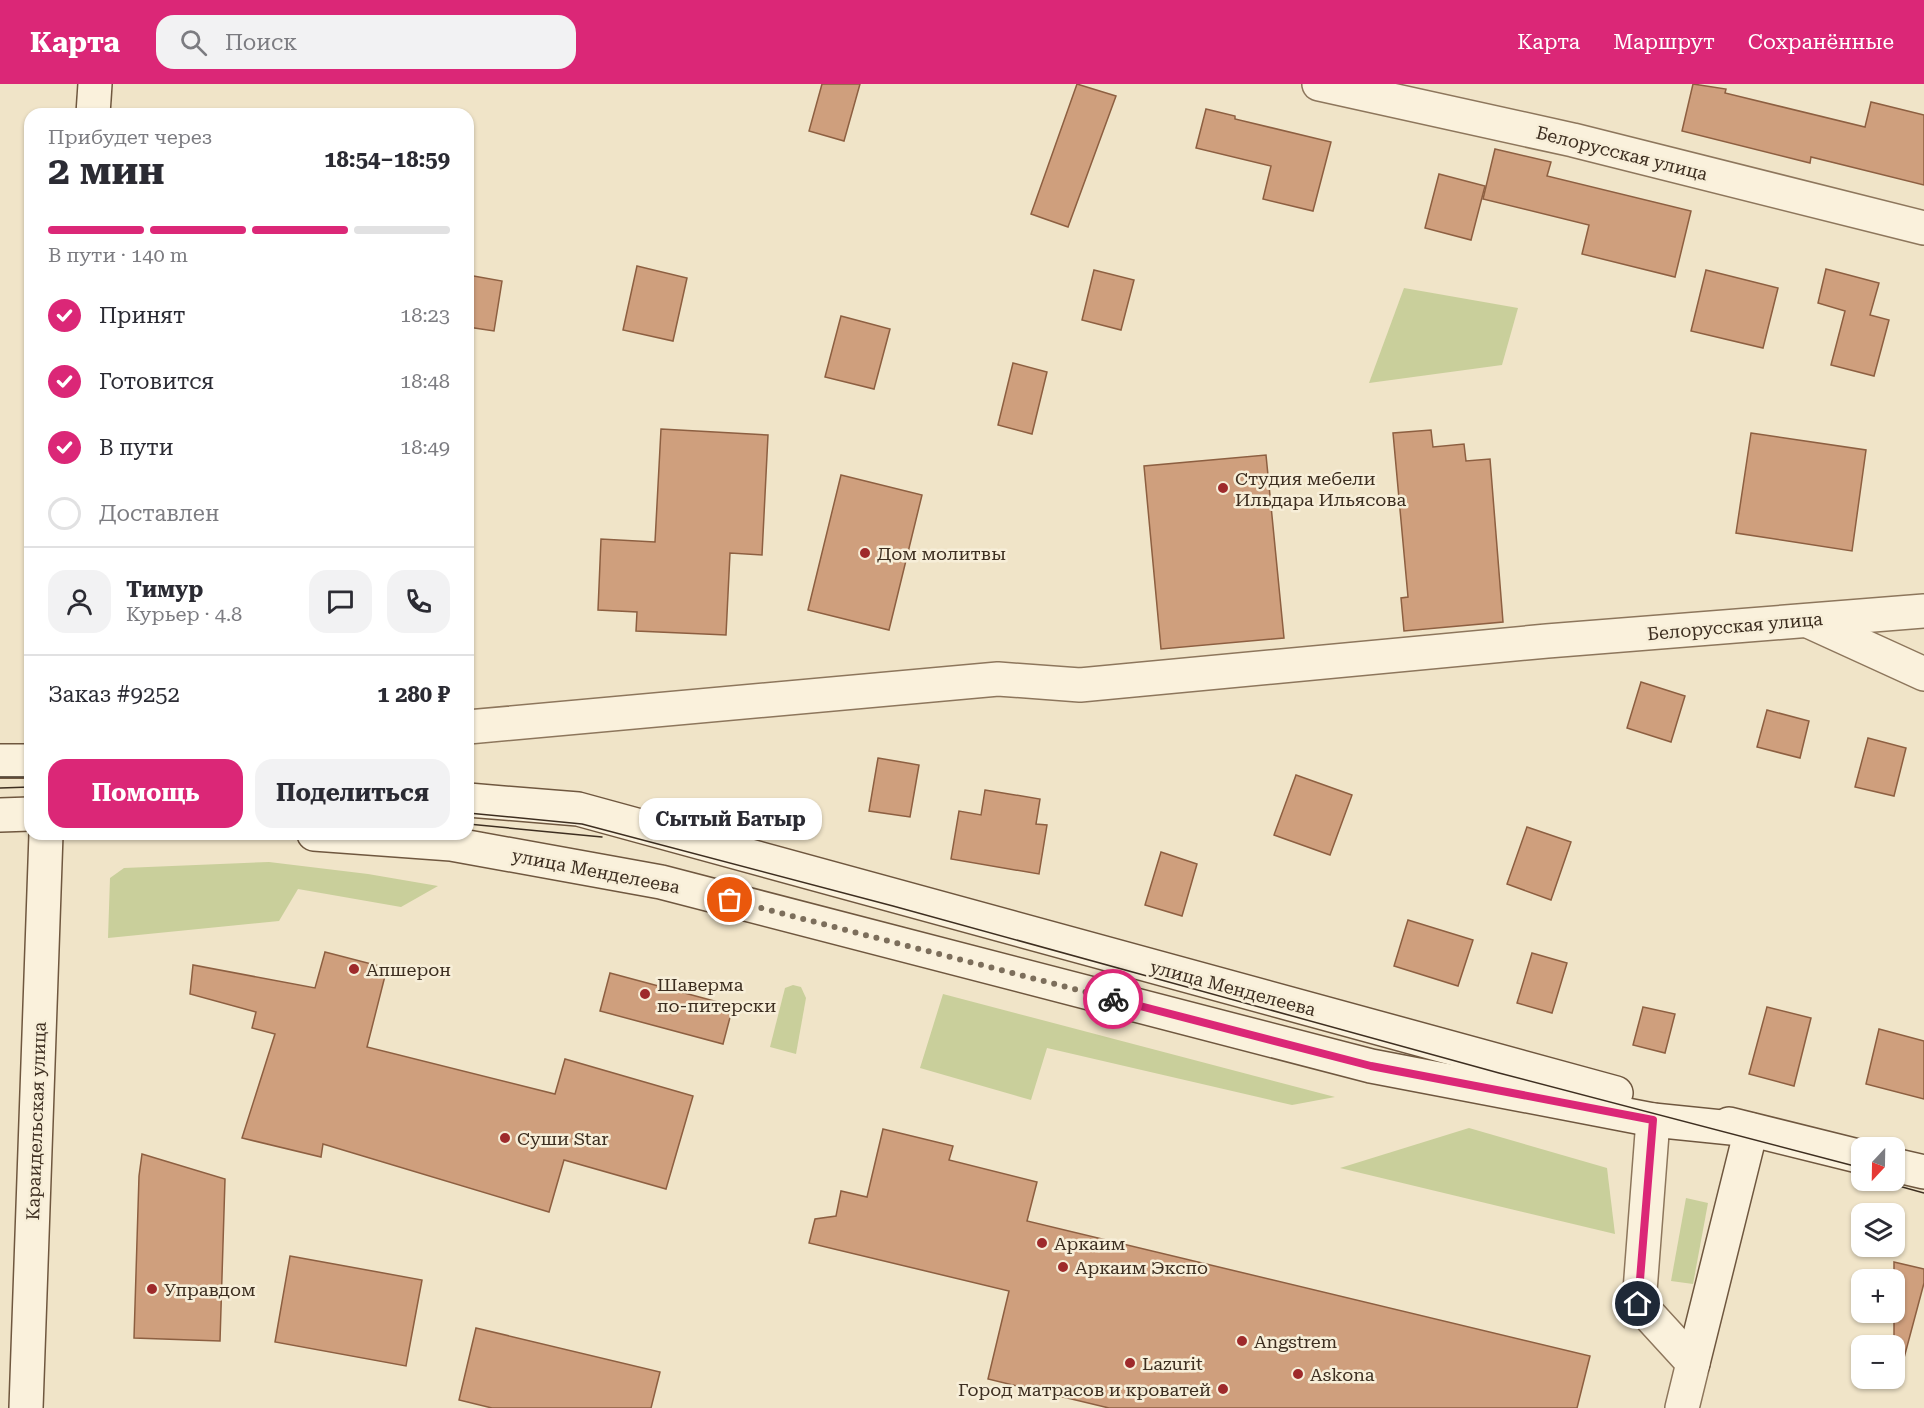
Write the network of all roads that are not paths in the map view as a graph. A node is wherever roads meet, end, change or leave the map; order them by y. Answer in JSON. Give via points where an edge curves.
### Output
{"nodes":[{"id":1,"x":95,"y":84,"type":"edge"},
{"id":2,"x":1319,"y":84,"type":"edge"},
{"id":3,"x":93,"y":108,"type":"edge"},
{"id":4,"x":1924,"y":228,"type":"edge"},
{"id":5,"x":1924,"y":611,"type":"edge"},
{"id":6,"x":1806,"y":619,"type":"junction"},
{"id":7,"x":1924,"y":674,"type":"edge"},
{"id":8,"x":474,"y":726,"type":"edge"},
{"id":9,"x":0,"y":761,"type":"edge"},
{"id":10,"x":24,"y":761,"type":"edge"},
{"id":11,"x":474,"y":800,"type":"edge"},
{"id":12,"x":24,"y":814,"type":"edge"},
{"id":13,"x":0,"y":815,"type":"edge"},
{"id":14,"x":46,"y":840,"type":"edge"},
{"id":15,"x":396,"y":840,"type":"edge"},
{"id":16,"x":1653,"y":1120,"type":"junction"},
{"id":17,"x":1751,"y":1130,"type":"junction"},
{"id":18,"x":1851,"y":1154,"type":"edge"},
{"id":19,"x":1905,"y":1168,"type":"edge"},
{"id":20,"x":1924,"y":1172,"type":"edge"},
{"id":21,"x":1693,"y":1363,"type":"junction"},
{"id":22,"x":26,"y":1408,"type":"edge"},
{"id":23,"x":1682,"y":1408,"type":"edge"}],
"edges":[{"from":1,"to":3,"type":"street"},
{"from":2,"to":4,"type":"street","name":"Белорусская улица","via":[[1573,140]]},
{"from":5,"to":6,"type":"street","name":"Белорусская улица"},
{"from":6,"to":7,"type":"street"},
{"from":6,"to":8,"type":"street","name":"Белорусская улица","via":[[1080,685],[998,679]]},
{"from":9,"to":10,"type":"street"},
{"from":11,"to":17,"type":"street","name":"улица Менделеева","via":[[578,809]]},
{"from":12,"to":13,"type":"street"},
{"from":14,"to":22,"type":"street","name":"Караидельская улица"},
{"from":15,"to":16,"type":"street","name":"улица Менделеева","via":[[451,844],[661,882],[1371,1066]]},
{"from":16,"to":17,"type":"street","name":"улица Менделеева"},
{"from":16,"to":21,"type":"street","via":[[1638,1304]]},
{"from":17,"to":18,"type":"street","name":"улица Менделеева"},
{"from":17,"to":21,"type":"street"},
{"from":19,"to":20,"type":"street"},
{"from":21,"to":23,"type":"street"}]}
